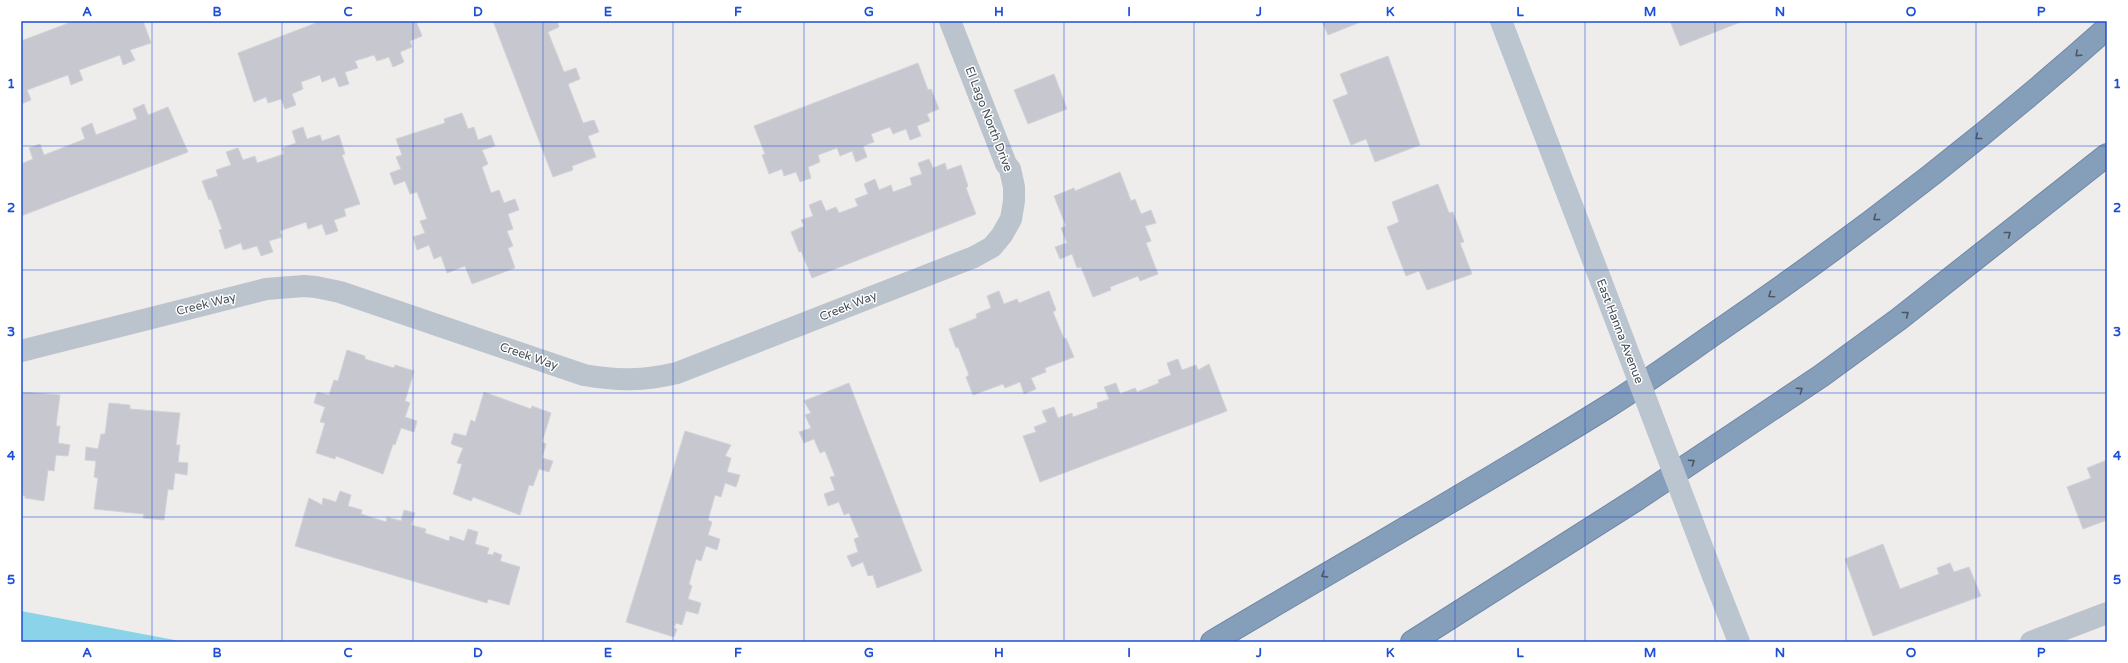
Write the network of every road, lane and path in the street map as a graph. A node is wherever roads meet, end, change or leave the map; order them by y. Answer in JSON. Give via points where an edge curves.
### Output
{"nodes":[{"id":1,"x":950,"y":21,"type":"edge"},
{"id":2,"x":1501,"y":21,"type":"edge"},
{"id":3,"x":2107,"y":28,"type":"edge"},
{"id":4,"x":2107,"y":155,"type":"edge"},
{"id":5,"x":1011,"y":219,"type":"joint"},
{"id":6,"x":21,"y":350,"type":"edge"},
{"id":7,"x":1637,"y":499,"type":"junction"},
{"id":8,"x":2107,"y":613,"type":"edge"},
{"id":9,"x":1212,"y":642,"type":"edge"},
{"id":10,"x":1412,"y":642,"type":"edge"},
{"id":11,"x":1439,"y":642,"type":"edge"},
{"id":12,"x":1739,"y":642,"type":"edge"},
{"id":13,"x":2031,"y":642,"type":"edge"}],
"edges":[{"from":1,"to":5,"type":"street","name":"El Lago North Drive","via":[[1010,169],[1014,201]]},
{"from":2,"to":12,"type":"main road","name":"East Hanna Avenue","bridge":true},
{"from":3,"to":9,"type":"highway","one_way":true,"via":[[2038,88],[1879,216],[1701,344],[1608,406]]},
{"from":7,"to":4,"type":"highway","one_way":true,"via":[[1820,376],[1899,319]]},
{"from":5,"to":6,"type":"street","name":"Creek Way","via":[[992,246],[974,258],[677,373],[646,380],[584,375],[316,286],[266,289]]},
{"from":7,"to":10,"type":"highway"},
{"from":7,"to":11,"type":"highway"},
{"from":8,"to":13,"type":"street"}]}
